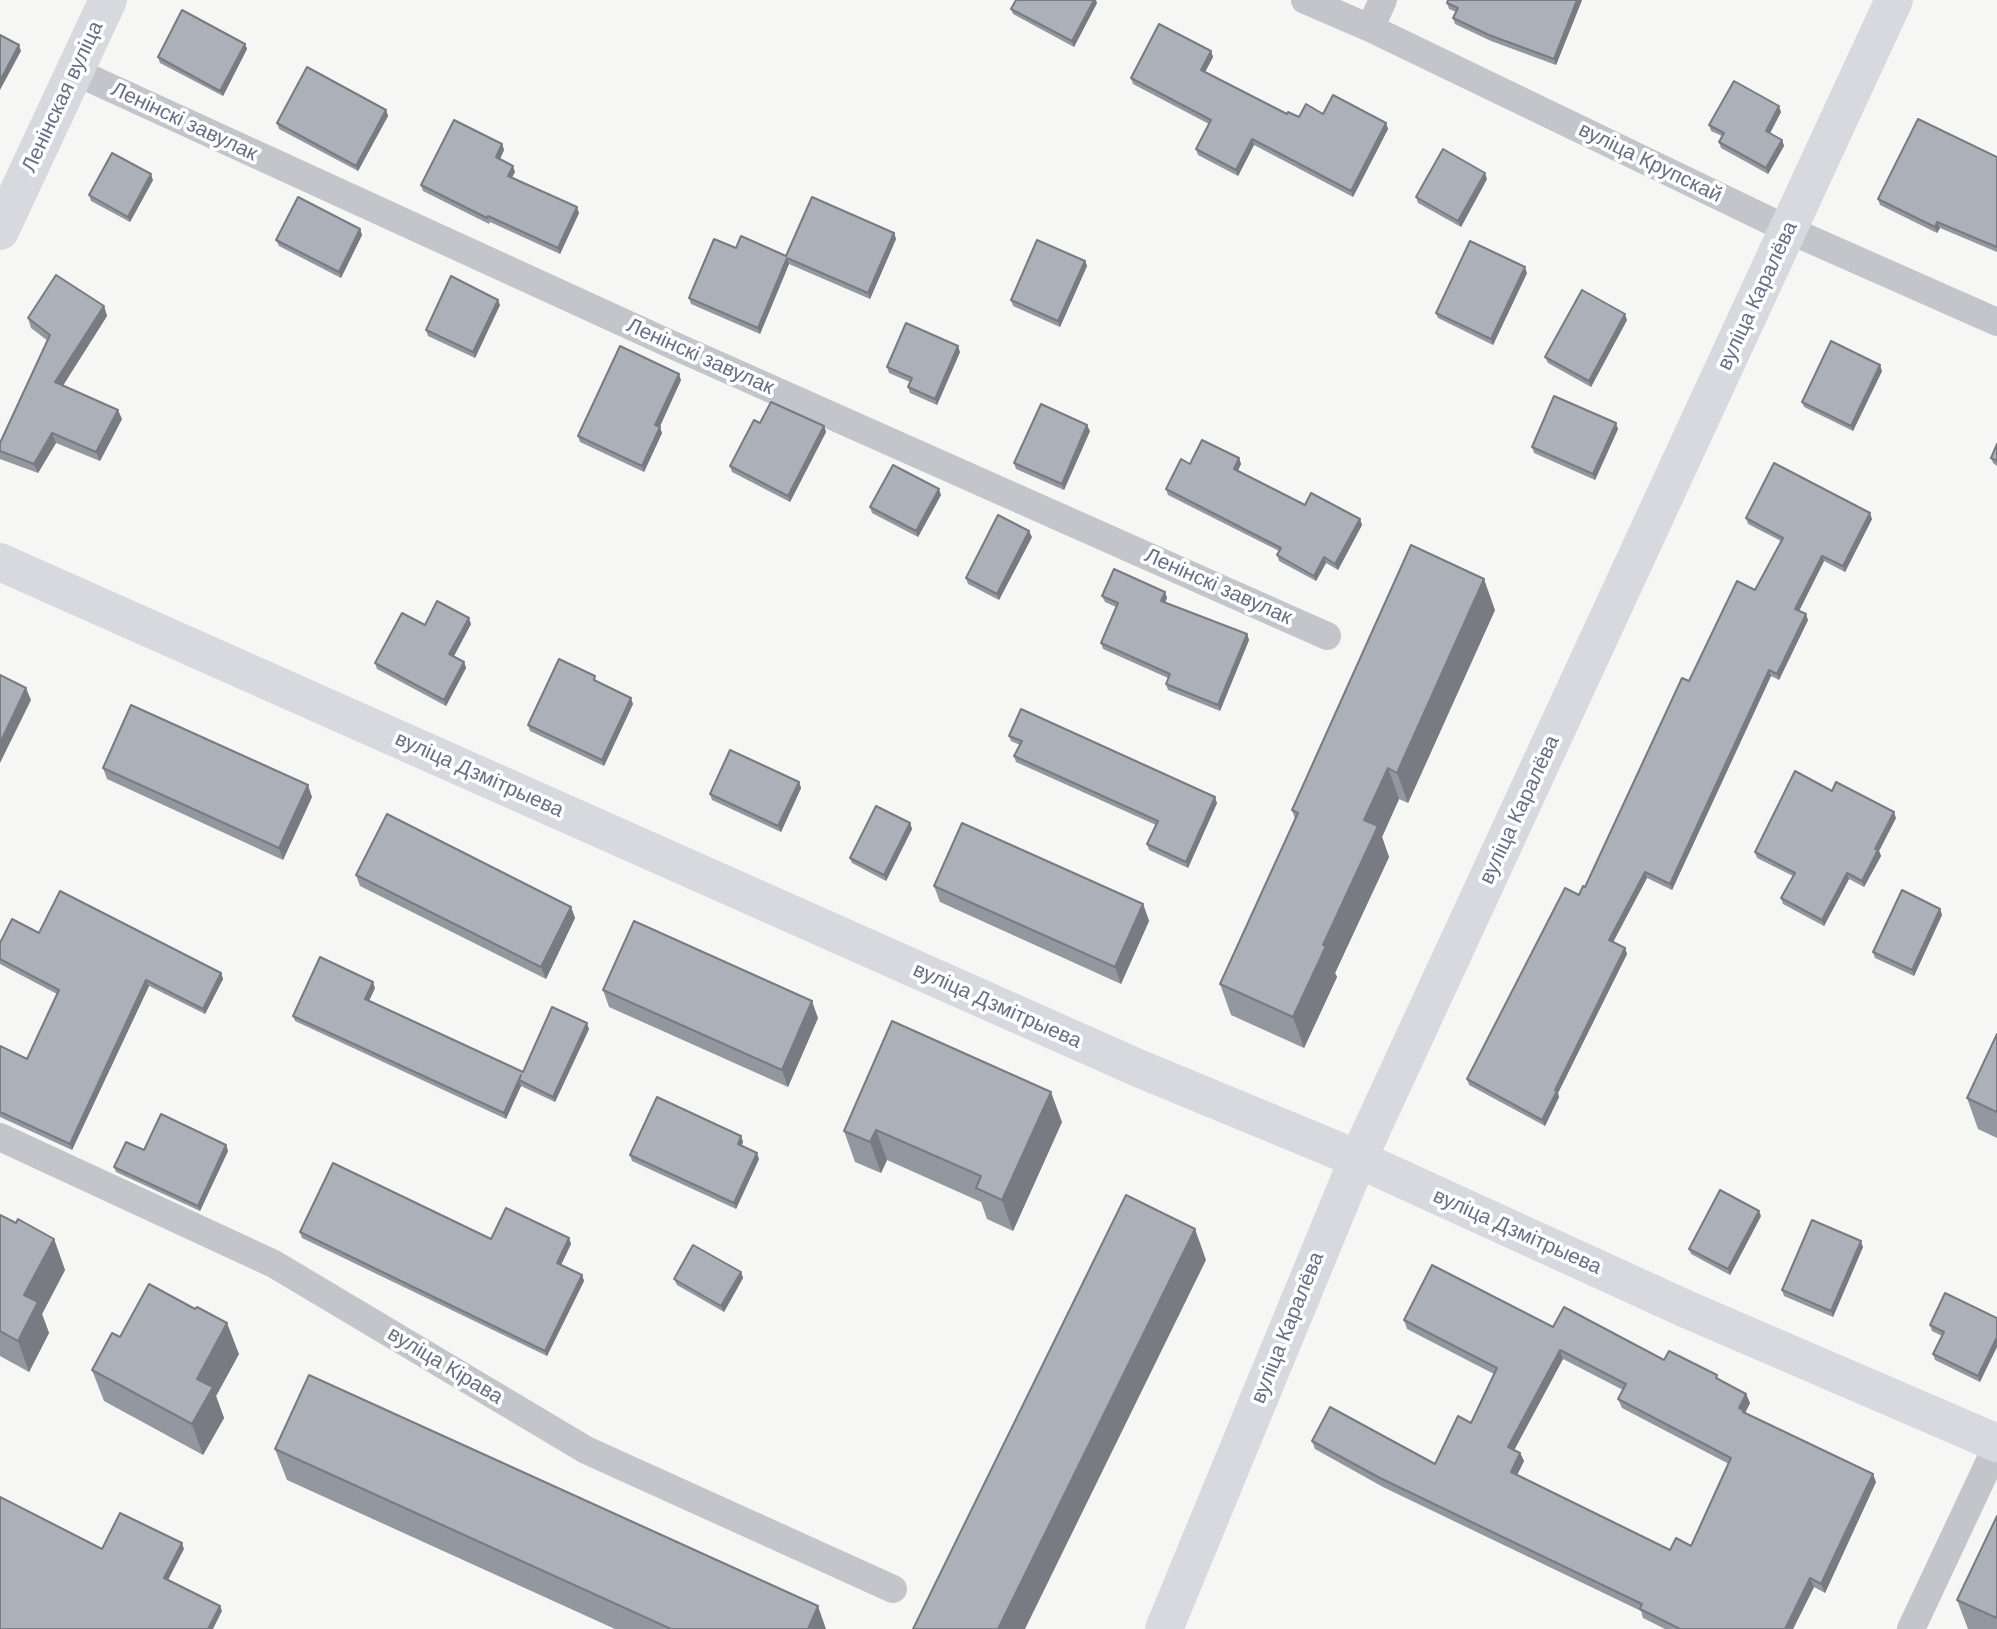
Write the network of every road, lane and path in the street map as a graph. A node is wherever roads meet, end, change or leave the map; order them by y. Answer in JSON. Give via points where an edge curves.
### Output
{"nodes":[{"id":1,"x":108,"y":0,"type":"edge"},
{"id":2,"x":1305,"y":0,"type":"edge"},
{"id":3,"x":1383,"y":0,"type":"edge"},
{"id":4,"x":1894,"y":0,"type":"edge"},
{"id":5,"x":1370,"y":28,"type":"junction"},
{"id":6,"x":76,"y":72,"type":"junction"},
{"id":7,"x":1788,"y":230,"type":"junction"},
{"id":8,"x":0,"y":231,"type":"edge"},
{"id":9,"x":1997,"y":323,"type":"edge"},
{"id":10,"x":0,"y":562,"type":"edge"},
{"id":11,"x":1326,"y":636,"type":"dead end"},
{"id":12,"x":0,"y":1137,"type":"edge"},
{"id":13,"x":1358,"y":1159,"type":"junction"},
{"id":14,"x":1997,"y":1444,"type":"edge"},
{"id":15,"x":894,"y":1589,"type":"dead end"},
{"id":16,"x":1164,"y":1629,"type":"edge"},
{"id":17,"x":1911,"y":1629,"type":"edge"}],
"edges":[{"from":1,"to":6,"type":"street","name":"Ленінская вуліца"},
{"from":2,"to":5,"type":"street","name":"вуліца Крупскай"},
{"from":3,"to":5,"type":"street"},
{"from":4,"to":7,"type":"street","name":"вуліца Каралёва"},
{"from":5,"to":7,"type":"street","name":"вуліца Крупскай"},
{"from":6,"to":8,"type":"street","name":"Ленінская вуліца"},
{"from":6,"to":11,"type":"street","name":"Ленінскі завулак","via":[[681,349]]},
{"from":7,"to":9,"type":"street","name":"вуліца Крупскай"},
{"from":7,"to":13,"type":"street","name":"вуліца Каралёва"},
{"from":10,"to":13,"type":"street","name":"вуліца Дзмітрыева","via":[[1138,1068]]},
{"from":12,"to":15,"type":"street","name":"вуліца Кірава","via":[[274,1264],[586,1450]]},
{"from":13,"to":14,"type":"street","name":"вуліца Дзмітрыева"},
{"from":13,"to":16,"type":"street","name":"вуліца Каралёва"},
{"from":14,"to":17,"type":"street"}]}
